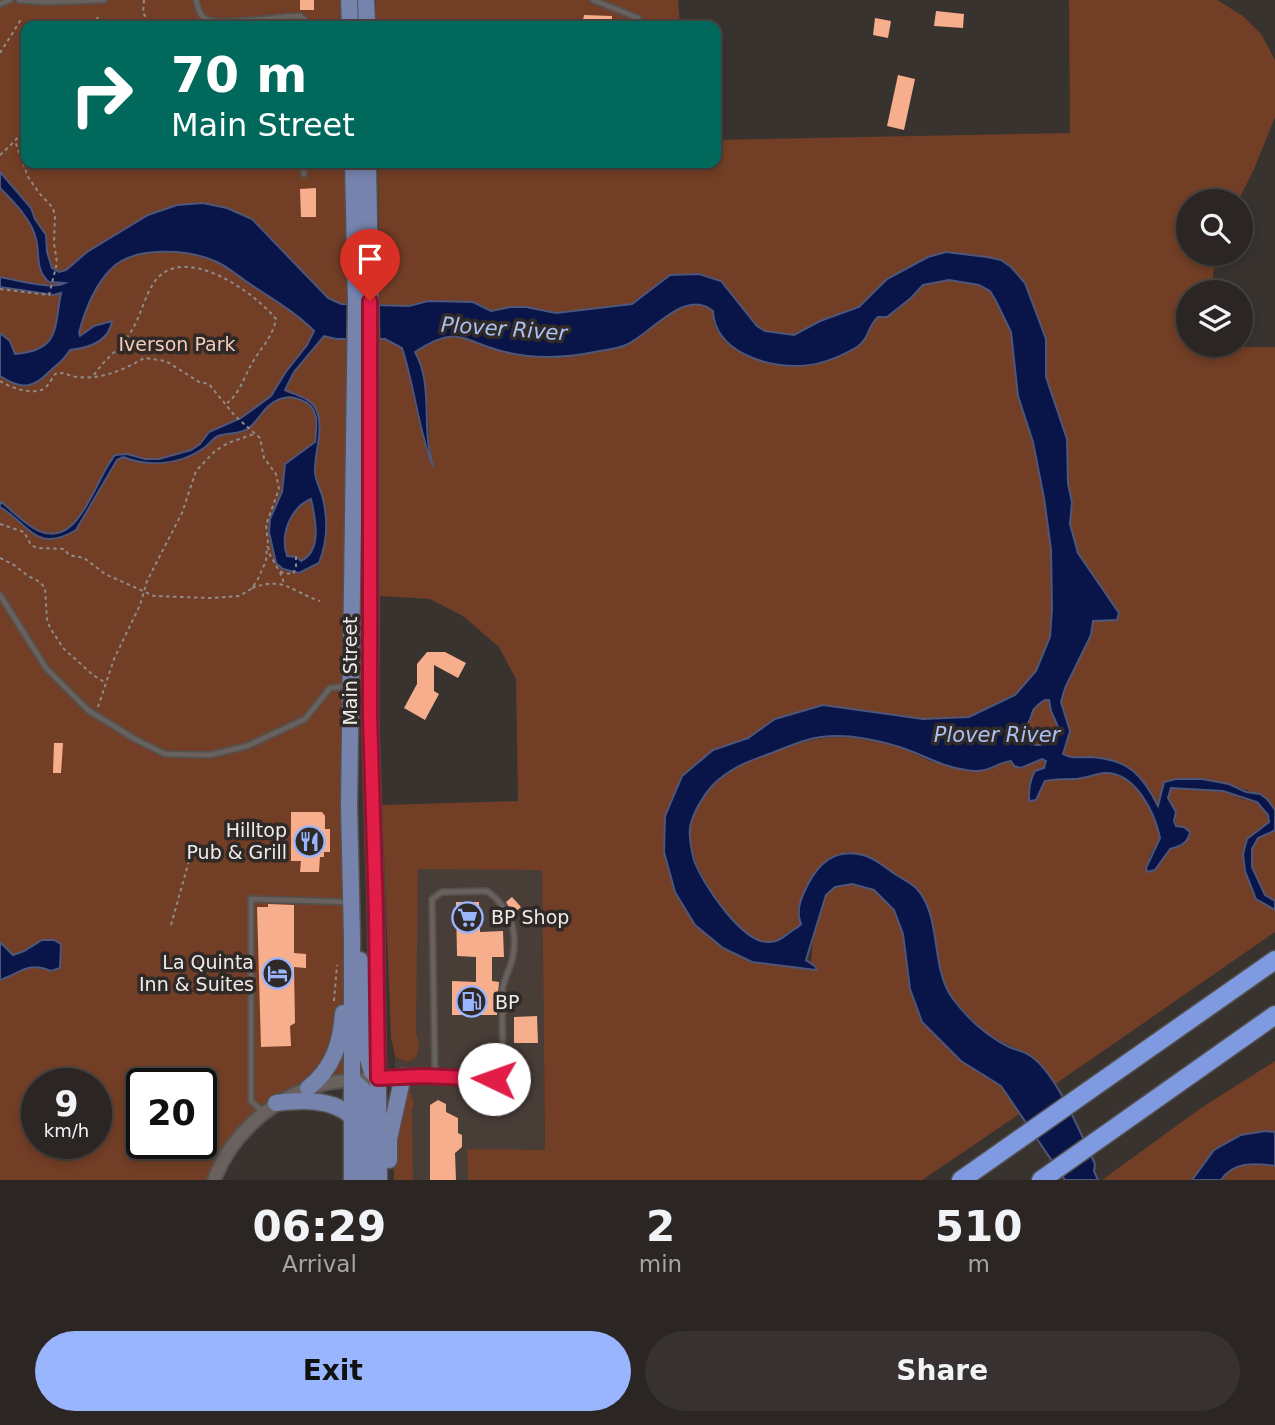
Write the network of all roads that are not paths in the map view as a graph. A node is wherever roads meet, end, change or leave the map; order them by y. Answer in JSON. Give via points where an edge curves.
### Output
{"nodes":[{"id":1,"x":10,"y":0,"type":"edge"},
{"id":2,"x":19,"y":0,"type":"edge"},
{"id":3,"x":104,"y":0,"type":"edge"},
{"id":4,"x":196,"y":0,"type":"edge"},
{"id":5,"x":349,"y":0,"type":"edge"},
{"id":6,"x":366,"y":0,"type":"edge"},
{"id":7,"x":593,"y":0,"type":"edge"},
{"id":8,"x":0,"y":4,"type":"edge"},
{"id":9,"x":638,"y":18,"type":"dead end"},
{"id":10,"x":223,"y":21,"type":"edge"},
{"id":11,"x":223,"y":21,"type":"edge"},
{"id":12,"x":304,"y":21,"type":"edge"},
{"id":13,"x":350,"y":21,"type":"edge"},
{"id":14,"x":367,"y":21,"type":"edge"},
{"id":15,"x":303,"y":168,"type":"edge"},
{"id":16,"x":353,"y":168,"type":"edge"},
{"id":17,"x":368,"y":168,"type":"edge"},
{"id":18,"x":304,"y":174,"type":"dead end"},
{"id":19,"x":363,"y":301,"type":"junction"},
{"id":20,"x":363,"y":341,"type":"junction"},
{"id":21,"x":0,"y":595,"type":"edge"},
{"id":22,"x":351,"y":686,"type":"junction"},
{"id":23,"x":371,"y":783,"type":"junction"},
{"id":24,"x":350,"y":784,"type":"junction"},
{"id":25,"x":352,"y":902,"type":"junction"},
{"id":26,"x":352,"y":937,"type":"junction"},
{"id":27,"x":1275,"y":960,"type":"edge"},
{"id":28,"x":1275,"y":1015,"type":"edge"},
{"id":29,"x":435,"y":1076,"type":"junction"},
{"id":30,"x":391,"y":1077,"type":"junction"},
{"id":31,"x":352,"y":1080,"type":"junction"},
{"id":32,"x":308,"y":1088,"type":"junction"},
{"id":33,"x":270,"y":1108,"type":"junction"},
{"id":34,"x":352,"y":1117,"type":"junction"},
{"id":35,"x":1048,"y":1177,"type":"edge"},
{"id":36,"x":214,"y":1180,"type":"edge"},
{"id":37,"x":352,"y":1180,"type":"edge"},
{"id":38,"x":365,"y":1180,"type":"edge"},
{"id":39,"x":379,"y":1180,"type":"edge"},
{"id":40,"x":389,"y":1180,"type":"edge"},
{"id":41,"x":961,"y":1180,"type":"edge"}],
"edges":[{"from":1,"to":8,"type":"lane"},
{"from":2,"to":3,"type":"lane"},
{"from":4,"to":10,"type":"lane","via":[[201,15]]},
{"from":5,"to":13,"type":"main road"},
{"from":6,"to":14,"type":"main road"},
{"from":7,"to":9,"type":"lane"},
{"from":11,"to":12,"type":"lane","via":[[300,16]]},
{"from":15,"to":18,"type":"lane"},
{"from":16,"to":19,"type":"main road","name":"Main Street"},
{"from":17,"to":19,"type":"main road","name":"Main Street"},
{"from":19,"to":20,"type":"main road","name":"Main Street"},
{"from":20,"to":22,"type":"main road","name":"Main Street"},
{"from":20,"to":23,"type":"main road","name":"Main Street"},
{"from":21,"to":22,"type":"lane","via":[[46,668],[95,715],[165,754],[210,755],[247,746],[305,719],[330,688]]},
{"from":22,"to":24,"type":"main road","name":"Main Street"},
{"from":23,"to":24,"type":"lane"},
{"from":23,"to":30,"type":"main road","name":"Main Street","via":[[376,915]]},
{"from":24,"to":25,"type":"main road","name":"Main Street"},
{"from":25,"to":26,"type":"main road","name":"Main Street"},
{"from":25,"to":33,"type":"lane","via":[[251,899],[251,1101]]},
{"from":26,"to":30,"type":"main road","via":[[363,966],[369,1065]]},
{"from":26,"to":31,"type":"main road","name":"Main Street"},
{"from":26,"to":32,"type":"main road","via":[[339,1044],[321,1078]]},
{"from":27,"to":41,"type":"highway"},
{"from":28,"to":35,"type":"highway"},
{"from":29,"to":29,"type":"lane","via":[[494,1079],[503,1073],[502,993],[513,957],[512,925],[507,911],[483,890],[442,892],[432,899]]},
{"from":29,"to":30,"type":"lane"},
{"from":30,"to":31,"type":"street"},
{"from":30,"to":39,"type":"main road","name":"Main Street"},
{"from":30,"to":40,"type":"main road"},
{"from":31,"to":32,"type":"street"},
{"from":31,"to":34,"type":"main road","name":"Main Street"},
{"from":31,"to":38,"type":"main road","via":[[365,1098]]},
{"from":32,"to":33,"type":"street"},
{"from":33,"to":34,"type":"main road","via":[[293,1101],[320,1102],[339,1107]]},
{"from":33,"to":36,"type":"street","via":[[231,1149]]},
{"from":34,"to":37,"type":"main road","name":"Main Street"}]}
